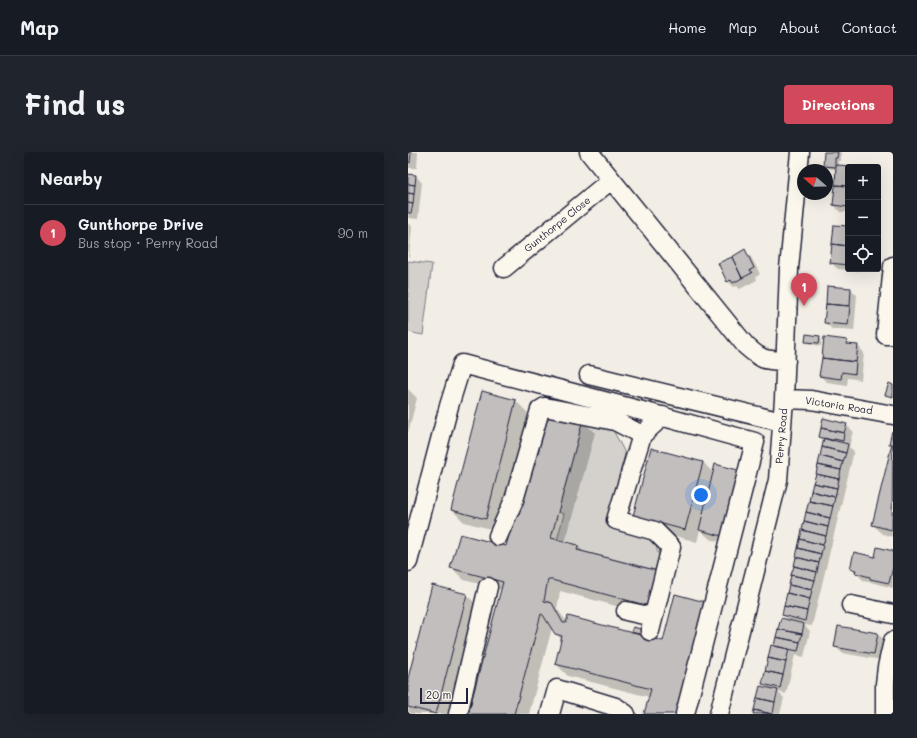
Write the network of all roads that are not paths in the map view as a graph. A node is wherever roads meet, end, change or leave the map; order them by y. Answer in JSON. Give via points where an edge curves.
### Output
{"nodes":[{"id":1,"x":589,"y":152,"type":"edge"},
{"id":2,"x":800,"y":152,"type":"edge"},
{"id":3,"x":611,"y":180,"type":"junction"},
{"id":4,"x":893,"y":266,"type":"edge"},
{"id":5,"x":504,"y":268,"type":"dead end"},
{"id":6,"x":890,"y":335,"type":"edge"},
{"id":7,"x":786,"y":361,"type":"junction"},
{"id":8,"x":589,"y":375,"type":"dead end"},
{"id":9,"x":784,"y":399,"type":"junction"},
{"id":10,"x":893,"y":414,"type":"edge"},
{"id":11,"x":663,"y":416,"type":"junction"},
{"id":12,"x":782,"y":422,"type":"junction"},
{"id":13,"x":642,"y":435,"type":"junction"},
{"id":14,"x":498,"y":536,"type":"dead end"},
{"id":15,"x":408,"y":562,"type":"edge"},
{"id":16,"x":488,"y":587,"type":"dead end"},
{"id":17,"x":851,"y":604,"type":"dead end"},
{"id":18,"x":626,"y":611,"type":"dead end"},
{"id":19,"x":893,"y":614,"type":"edge"},
{"id":20,"x":893,"y":641,"type":"edge"},
{"id":21,"x":458,"y":714,"type":"edge"},
{"id":22,"x":550,"y":714,"type":"edge"},
{"id":23,"x":626,"y":714,"type":"edge"},
{"id":24,"x":685,"y":714,"type":"edge"},
{"id":25,"x":718,"y":714,"type":"edge"},
{"id":26,"x":886,"y":714,"type":"edge"}],
"edges":[{"from":1,"to":3,"type":"street"},
{"from":2,"to":7,"type":"street","name":"Perry Road","via":[[789,269]]},
{"from":3,"to":5,"type":"street","name":"Gunthorpe Close"},
{"from":3,"to":7,"type":"street","via":[[746,346],[766,360]]},
{"from":4,"to":6,"type":"street"},
{"from":7,"to":9,"type":"street","name":"Perry Road"},
{"from":8,"to":12,"type":"street"},
{"from":9,"to":10,"type":"street","name":"Victoria Road","via":[[811,400]]},
{"from":9,"to":12,"type":"street","name":"Perry Road"},
{"from":11,"to":13,"type":"street"},
{"from":11,"to":15,"type":"street","via":[[462,364]]},
{"from":11,"to":24,"type":"street","via":[[755,442]]},
{"from":12,"to":25,"type":"street","name":"Perry Road","via":[[778,480]]},
{"from":13,"to":14,"type":"street","via":[[615,421],[545,407],[540,410],[514,500]]},
{"from":13,"to":18,"type":"street","via":[[616,520],[655,531],[671,547],[651,624]]},
{"from":16,"to":21,"type":"street"},
{"from":17,"to":19,"type":"street"},
{"from":20,"to":26,"type":"street","via":[[885,684]]},
{"from":22,"to":23,"type":"street","via":[[557,689],[616,707]]}]}
